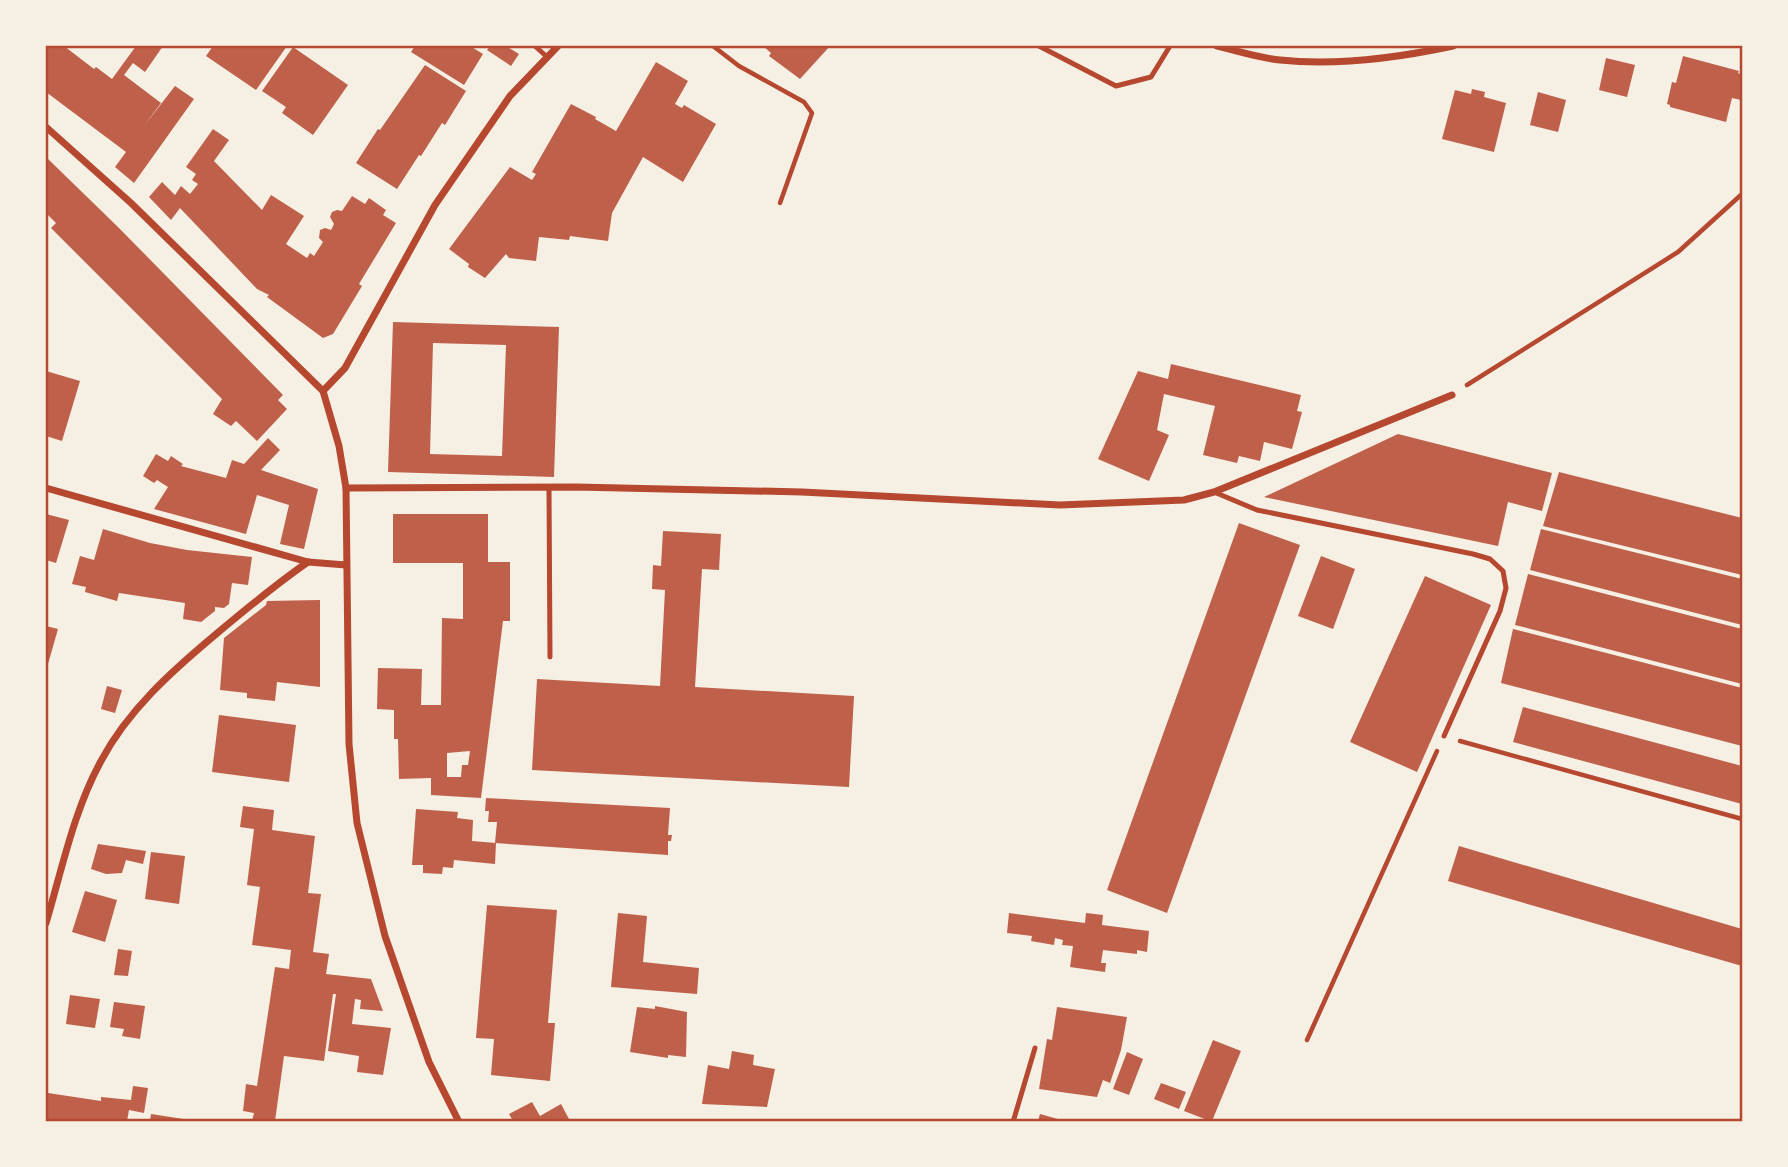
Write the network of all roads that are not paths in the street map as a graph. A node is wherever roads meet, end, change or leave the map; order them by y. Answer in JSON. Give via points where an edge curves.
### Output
{"nodes":[{"id":1,"x":535,"y":46,"type":"edge"},
{"id":2,"x":558,"y":46,"type":"edge"},
{"id":3,"x":1039,"y":46,"type":"edge"},
{"id":4,"x":1170,"y":46,"type":"edge"},
{"id":5,"x":1217,"y":46,"type":"edge"},
{"id":6,"x":1453,"y":46,"type":"edge"},
{"id":7,"x":547,"y":57,"type":"junction"},
{"id":8,"x":46,"y":127,"type":"edge"},
{"id":9,"x":323,"y":391,"type":"junction"},
{"id":10,"x":1451,"y":395,"type":"road end"},
{"id":11,"x":46,"y":488,"type":"edge"},
{"id":12,"x":346,"y":488,"type":"junction"},
{"id":13,"x":549,"y":488,"type":"junction"},
{"id":14,"x":1214,"y":492,"type":"junction"},
{"id":15,"x":308,"y":562,"type":"junction"},
{"id":16,"x":346,"y":565,"type":"junction"},
{"id":17,"x":550,"y":657,"type":"dead end"},
{"id":18,"x":1444,"y":736,"type":"road end"},
{"id":19,"x":46,"y":923,"type":"edge"},
{"id":20,"x":1035,"y":1048,"type":"dead end"},
{"id":21,"x":459,"y":1122,"type":"edge"},
{"id":22,"x":1013,"y":1122,"type":"edge"}],
"edges":[{"from":1,"to":7,"type":"lane"},
{"from":2,"to":7,"type":"street"},
{"from":3,"to":4,"type":"lane","via":[[1116,86],[1151,77]]},
{"from":5,"to":6,"type":"street","via":[[1279,60],[1323,62],[1411,55]]},
{"from":7,"to":9,"type":"street","via":[[510,96],[435,205],[345,368]]},
{"from":8,"to":9,"type":"street","via":[[131,203]]},
{"from":9,"to":12,"type":"street"},
{"from":10,"to":14,"type":"street"},
{"from":11,"to":15,"type":"street"},
{"from":12,"to":13,"type":"street"},
{"from":12,"to":16,"type":"street"},
{"from":13,"to":14,"type":"street","via":[[802,492],[1060,505],[1184,500]]},
{"from":13,"to":17,"type":"lane"},
{"from":14,"to":18,"type":"lane","via":[[1257,510],[1482,556],[1503,571],[1506,588],[1500,611]]},
{"from":15,"to":16,"type":"street"},
{"from":15,"to":19,"type":"street","via":[[189,657],[121,727],[83,800]]},
{"from":16,"to":21,"type":"street","via":[[349,744],[357,823],[385,936],[429,1062]]},
{"from":20,"to":22,"type":"lane"}]}
